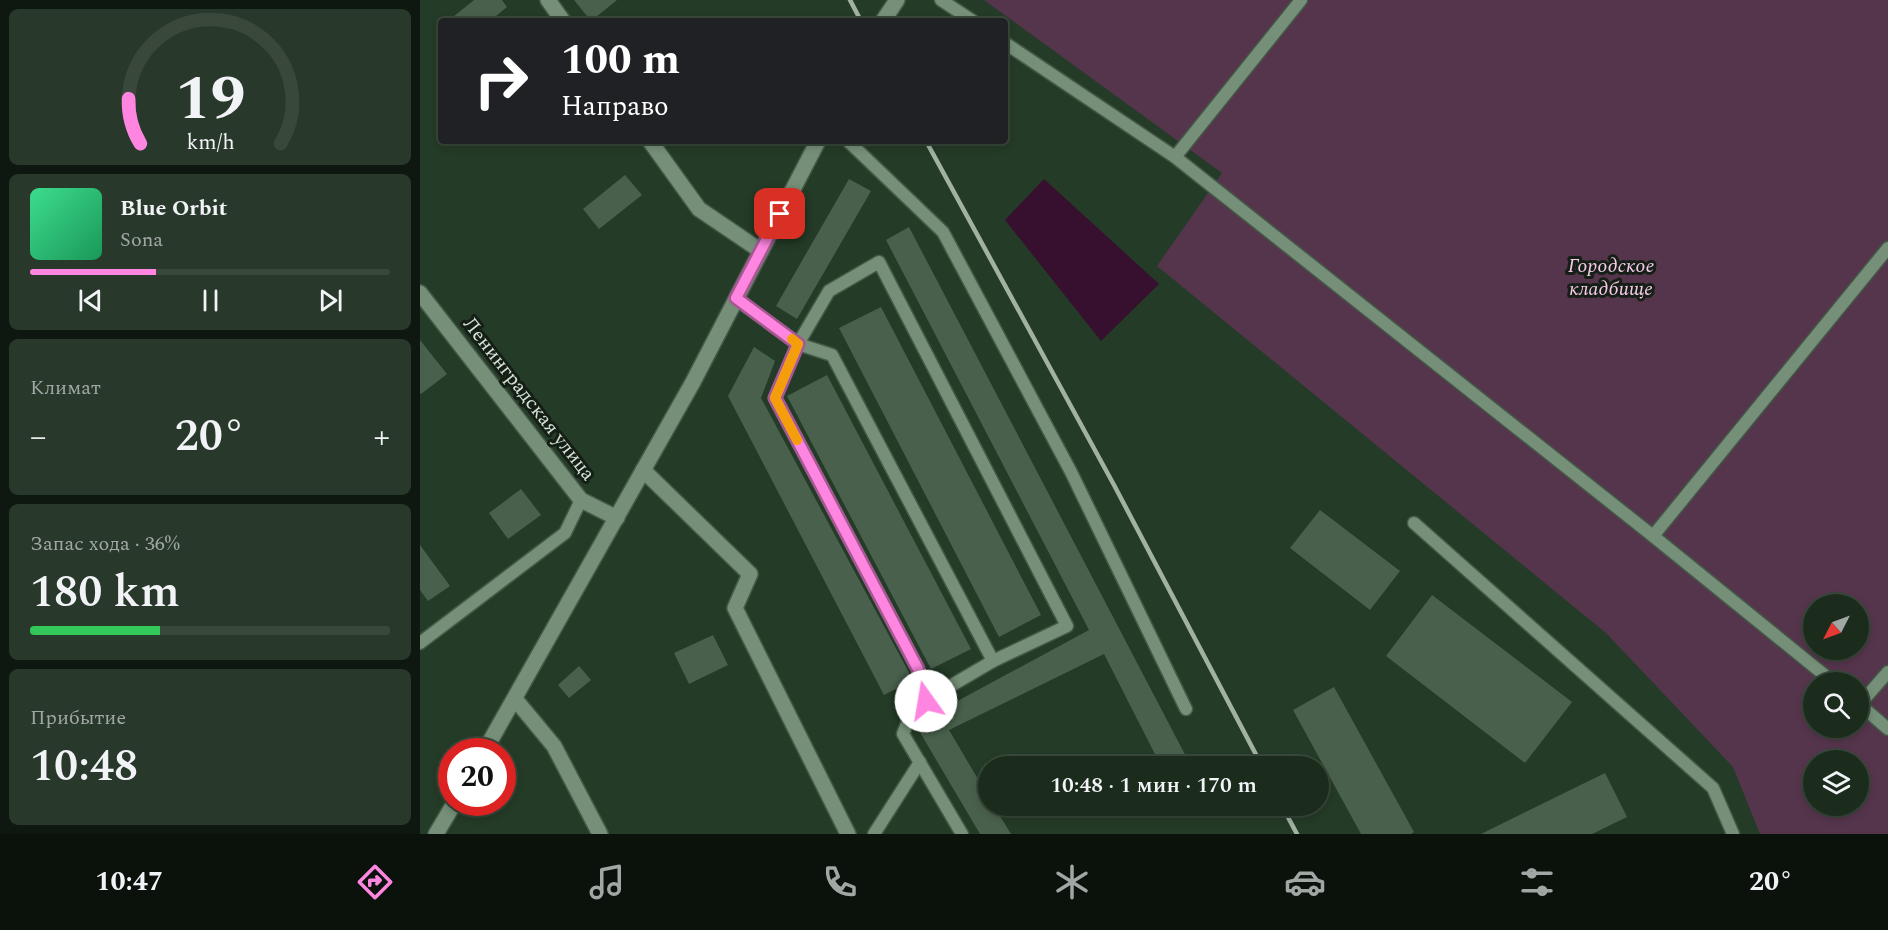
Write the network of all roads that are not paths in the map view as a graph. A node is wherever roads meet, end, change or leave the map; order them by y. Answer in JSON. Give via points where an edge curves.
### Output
{"nodes":[{"id":1,"x":548,"y":0,"type":"edge"},
{"id":2,"x":897,"y":0,"type":"edge"},
{"id":3,"x":941,"y":0,"type":"edge"},
{"id":4,"x":1301,"y":0,"type":"edge"},
{"id":5,"x":561,"y":18,"type":"edge"},
{"id":6,"x":885,"y":18,"type":"edge"},
{"id":7,"x":968,"y":18,"type":"edge"},
{"id":8,"x":1008,"y":45,"type":"edge"},
{"id":9,"x":652,"y":144,"type":"edge"},
{"id":10,"x":816,"y":144,"type":"edge"},
{"id":11,"x":851,"y":144,"type":"edge"},
{"id":12,"x":1175,"y":157,"type":"junction"},
{"id":13,"x":1888,"y":248,"type":"edge"},
{"id":14,"x":761,"y":251,"type":"junction"},
{"id":15,"x":422,"y":298,"type":"edge"},
{"id":16,"x":736,"y":298,"type":"junction"},
{"id":17,"x":798,"y":344,"type":"junction"},
{"id":18,"x":643,"y":470,"type":"junction"},
{"id":19,"x":581,"y":500,"type":"junction"},
{"id":20,"x":616,"y":518,"type":"junction"},
{"id":21,"x":1413,"y":523,"type":"dead end"},
{"id":22,"x":1653,"y":536,"type":"junction"},
{"id":23,"x":420,"y":643,"type":"edge"},
{"id":24,"x":993,"y":661,"type":"junction"},
{"id":25,"x":1821,"y":672,"type":"edge"},
{"id":26,"x":1888,"y":672,"type":"edge"},
{"id":27,"x":1869,"y":693,"type":"edge"},
{"id":28,"x":515,"y":699,"type":"junction"},
{"id":29,"x":926,"y":701,"type":"junction"},
{"id":30,"x":1186,"y":710,"type":"dead end"},
{"id":31,"x":1869,"y":713,"type":"edge"},
{"id":32,"x":1888,"y":729,"type":"edge"},
{"id":33,"x":492,"y":738,"type":"edge"},
{"id":34,"x":920,"y":762,"type":"junction"},
{"id":35,"x":447,"y":816,"type":"edge"},
{"id":36,"x":436,"y":834,"type":"edge"},
{"id":37,"x":600,"y":834,"type":"edge"},
{"id":38,"x":848,"y":834,"type":"edge"},
{"id":39,"x":874,"y":834,"type":"edge"},
{"id":40,"x":962,"y":834,"type":"edge"},
{"id":41,"x":1733,"y":834,"type":"edge"}],
"edges":[{"from":1,"to":5,"type":"street"},
{"from":2,"to":6,"type":"street"},
{"from":3,"to":7,"type":"lane"},
{"from":4,"to":12,"type":"lane"},
{"from":8,"to":12,"type":"lane"},
{"from":9,"to":14,"type":"street","via":[[699,209]]},
{"from":10,"to":14,"type":"street"},
{"from":11,"to":30,"type":"lane","via":[[943,232],[1071,472]]},
{"from":12,"to":22,"type":"lane"},
{"from":13,"to":22,"type":"lane"},
{"from":14,"to":16,"type":"street"},
{"from":15,"to":19,"type":"street","name":"Ленинградская улица"},
{"from":16,"to":17,"type":"lane"},
{"from":16,"to":18,"type":"street"},
{"from":17,"to":24,"type":"lane","via":[[832,355]]},
{"from":17,"to":24,"type":"lane","via":[[829,291],[879,262],[1066,626]]},
{"from":17,"to":29,"type":"lane","via":[[775,398],[918,669]]},
{"from":18,"to":20,"type":"street"},
{"from":18,"to":38,"type":"street","via":[[750,574],[735,608]]},
{"from":19,"to":20,"type":"street","name":"Ленинградская улица"},
{"from":19,"to":23,"type":"lane","via":[[565,533]]},
{"from":20,"to":28,"type":"street"},
{"from":21,"to":41,"type":"lane","via":[[1713,788]]},
{"from":22,"to":25,"type":"lane"},
{"from":24,"to":29,"type":"lane"},
{"from":26,"to":27,"type":"lane"},
{"from":28,"to":33,"type":"street"},
{"from":28,"to":37,"type":"street","via":[[554,746]]},
{"from":29,"to":34,"type":"lane","via":[[913,708],[903,734]]},
{"from":31,"to":32,"type":"lane"},
{"from":34,"to":39,"type":"lane"},
{"from":34,"to":40,"type":"lane"},
{"from":35,"to":36,"type":"street"}]}
